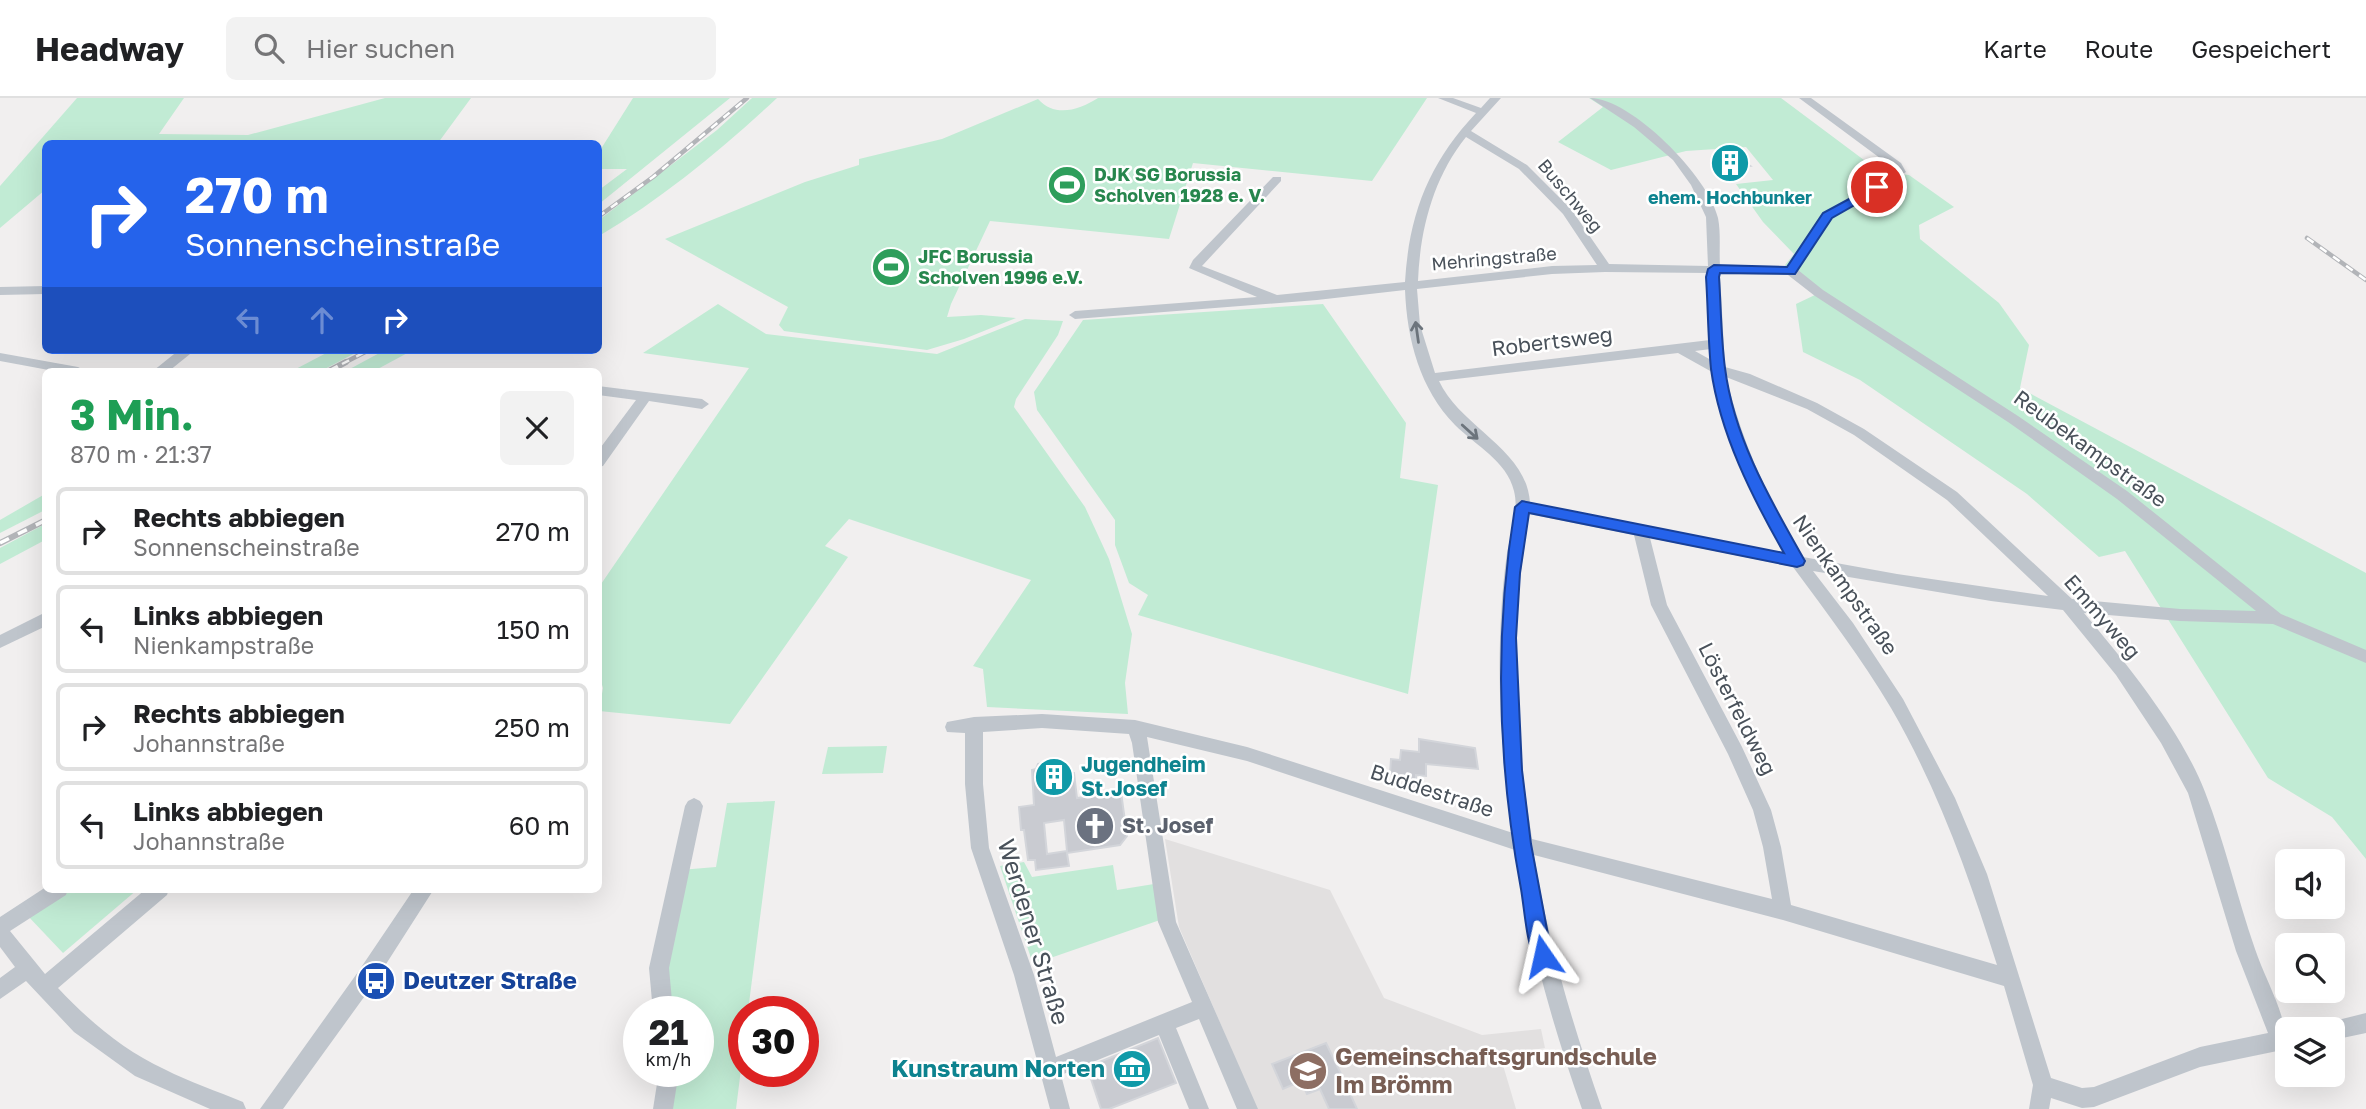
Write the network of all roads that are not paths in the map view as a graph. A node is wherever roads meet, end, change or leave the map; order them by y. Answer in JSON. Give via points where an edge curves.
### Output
{"nodes":[{"id":1,"x":1443,"y":98,"type":"edge"},
{"id":2,"x":1496,"y":98,"type":"edge"},
{"id":3,"x":1595,"y":98,"type":"edge"},
{"id":4,"x":1804,"y":98,"type":"edge"},
{"id":5,"x":1483,"y":112,"type":"junction"},
{"id":6,"x":1465,"y":132,"type":"junction"},
{"id":7,"x":1277,"y":179,"type":"dead end"},
{"id":8,"x":1605,"y":268,"type":"junction"},
{"id":9,"x":1714,"y":269,"type":"junction"},
{"id":10,"x":1790,"y":271,"type":"junction"},
{"id":11,"x":1411,"y":284,"type":"junction"},
{"id":12,"x":42,"y":290,"type":"edge"},
{"id":13,"x":0,"y":291,"type":"edge"},
{"id":14,"x":1278,"y":300,"type":"junction"},
{"id":15,"x":1075,"y":315,"type":"dead end"},
{"id":16,"x":1716,"y":344,"type":"junction"},
{"id":17,"x":1680,"y":348,"type":"junction"},
{"id":18,"x":183,"y":354,"type":"edge"},
{"id":19,"x":0,"y":357,"type":"edge"},
{"id":20,"x":61,"y":368,"type":"edge"},
{"id":21,"x":164,"y":368,"type":"edge"},
{"id":22,"x":1718,"y":370,"type":"junction"},
{"id":23,"x":1429,"y":378,"type":"junction"},
{"id":24,"x":602,"y":391,"type":"edge"},
{"id":25,"x":645,"y":397,"type":"junction"},
{"id":26,"x":702,"y":404,"type":"dead end"},
{"id":27,"x":602,"y":456,"type":"edge"},
{"id":28,"x":1522,"y":507,"type":"junction"},
{"id":29,"x":1640,"y":530,"type":"junction"},
{"id":30,"x":1797,"y":561,"type":"junction"},
{"id":31,"x":2069,"y":606,"type":"junction"},
{"id":32,"x":2275,"y":618,"type":"junction"},
{"id":33,"x":42,"y":620,"type":"edge"},
{"id":34,"x":0,"y":642,"type":"edge"},
{"id":35,"x":2366,"y":657,"type":"edge"},
{"id":36,"x":974,"y":724,"type":"junction"},
{"id":37,"x":953,"y":727,"type":"dead end"},
{"id":38,"x":1135,"y":727,"type":"junction"},
{"id":39,"x":694,"y":806,"type":"dead end"},
{"id":40,"x":1521,"y":844,"type":"junction"},
{"id":41,"x":53,"y":893,"type":"edge"},
{"id":42,"x":155,"y":893,"type":"edge"},
{"id":43,"x":422,"y":893,"type":"edge"},
{"id":44,"x":1783,"y":911,"type":"junction"},
{"id":45,"x":0,"y":929,"type":"edge"},
{"id":46,"x":27,"y":970,"type":"junction"},
{"id":47,"x":2012,"y":979,"type":"junction"},
{"id":48,"x":44,"y":987,"type":"junction"},
{"id":49,"x":0,"y":990,"type":"edge"},
{"id":50,"x":662,"y":996,"type":"edge"},
{"id":51,"x":1204,"y":1007,"type":"junction"},
{"id":52,"x":2275,"y":1018,"type":"edge"},
{"id":53,"x":2366,"y":1023,"type":"edge"},
{"id":54,"x":1165,"y":1025,"type":"junction"},
{"id":55,"x":2345,"y":1027,"type":"edge"},
{"id":56,"x":2275,"y":1041,"type":"edge"},
{"id":57,"x":1048,"y":1070,"type":"junction"},
{"id":58,"x":2043,"y":1085,"type":"junction"},
{"id":59,"x":666,"y":1087,"type":"edge"},
{"id":60,"x":236,"y":1109,"type":"edge"},
{"id":61,"x":270,"y":1109,"type":"edge"},
{"id":62,"x":663,"y":1109,"type":"edge"},
{"id":63,"x":1060,"y":1109,"type":"edge"},
{"id":64,"x":1199,"y":1109,"type":"edge"},
{"id":65,"x":1248,"y":1109,"type":"edge"},
{"id":66,"x":1592,"y":1109,"type":"edge"},
{"id":67,"x":2039,"y":1109,"type":"edge"}],
"edges":[{"from":1,"to":5,"type":"street"},
{"from":2,"to":5,"type":"street"},
{"from":3,"to":9,"type":"street","name":"Nienkampstraße","via":[[1638,125],[1677,158],[1696,184],[1712,217]]},
{"from":4,"to":10,"type":"street","via":[[1897,165],[1900,172],[1827,216]]},
{"from":5,"to":6,"type":"street"},
{"from":6,"to":8,"type":"street","name":"Buschweg","via":[[1523,167],[1567,212]]},
{"from":6,"to":11,"type":"street","via":[[1429,192]]},
{"from":7,"to":14,"type":"street","name":"Mehringstraße","via":[[1195,268]]},
{"from":8,"to":9,"type":"street","name":"Mehringstraße"},
{"from":8,"to":11,"type":"street","name":"Mehringstraße"},
{"from":9,"to":10,"type":"street","name":"Mehringstraße"},
{"from":9,"to":16,"type":"street","name":"Nienkampstraße"},
{"from":10,"to":32,"type":"street","name":"Reubekampstraße","via":[[2122,495]]},
{"from":11,"to":14,"type":"street","name":"Mehringstraße"},
{"from":23,"to":11,"type":"street","one_way":true,"via":[[1417,339]]},
{"from":12,"to":13,"type":"street"},
{"from":14,"to":15,"type":"street","name":"Mehringstraße"},
{"from":16,"to":17,"type":"street","name":"Robertsweg"},
{"from":16,"to":22,"type":"street","name":"Nienkampstraße"},
{"from":17,"to":22,"type":"street"},
{"from":17,"to":23,"type":"street","name":"Robertsweg"},
{"from":18,"to":21,"type":"street"},
{"from":19,"to":20,"type":"street"},
{"from":22,"to":30,"type":"street","name":"Nienkampstraße","via":[[1748,469]]},
{"from":22,"to":31,"type":"street","name":"Emmyweg","via":[[1812,406],[1903,461],[1952,496]]},
{"from":23,"to":28,"type":"street","one_way":true,"via":[[1451,412],[1519,480]]},
{"from":24,"to":25,"type":"street"},
{"from":25,"to":26,"type":"street"},
{"from":25,"to":27,"type":"street"},
{"from":28,"to":29,"type":"street"},
{"from":28,"to":40,"type":"street","via":[[1508,638]]},
{"from":29,"to":30,"type":"street"},
{"from":29,"to":44,"type":"street","name":"Lösterfeldweg","via":[[1658,605],[1762,810]]},
{"from":30,"to":31,"type":"street"},
{"from":30,"to":47,"type":"street","name":"Nienkampstraße","via":[[1898,704],[1978,874]]},
{"from":31,"to":32,"type":"street","via":[[2214,618]]},
{"from":31,"to":52,"type":"street","name":"Emmyweg","via":[[2122,670],[2196,792],[2246,951]]},
{"from":32,"to":35,"type":"street","name":"Reubekampstraße"},
{"from":33,"to":34,"type":"street"},
{"from":36,"to":37,"type":"street","name":"Buddestraße"},
{"from":36,"to":38,"type":"street","name":"Buddestraße"},
{"from":36,"to":57,"type":"street","name":"Werdener Straße","via":[[980,848],[1024,975]]},
{"from":38,"to":40,"type":"street","name":"Buddestraße","via":[[1247,754]]},
{"from":38,"to":51,"type":"street","via":[[1167,922]]},
{"from":39,"to":50,"type":"street","via":[[659,968]]},
{"from":40,"to":44,"type":"street","name":"Buddestraße"},
{"from":40,"to":66,"type":"street","via":[[1543,956],[1566,1040]]},
{"from":41,"to":45,"type":"street"},
{"from":42,"to":48,"type":"street"},
{"from":43,"to":61,"type":"street"},
{"from":44,"to":47,"type":"street","name":"Buddestraße"},
{"from":45,"to":46,"type":"street"},
{"from":46,"to":48,"type":"street"},
{"from":46,"to":49,"type":"street"},
{"from":47,"to":58,"type":"street","name":"Nienkampstraße"},
{"from":48,"to":60,"type":"street","via":[[78,1026],[142,1070]]},
{"from":51,"to":54,"type":"street"},
{"from":51,"to":65,"type":"street"},
{"from":53,"to":55,"type":"street"},
{"from":54,"to":57,"type":"street"},
{"from":54,"to":64,"type":"street"},
{"from":56,"to":58,"type":"street","via":[[2194,1059],[2094,1097],[2082,1098]]},
{"from":57,"to":63,"type":"street","name":"Werdener Straße"},
{"from":58,"to":67,"type":"street"},
{"from":59,"to":62,"type":"street"}]}
